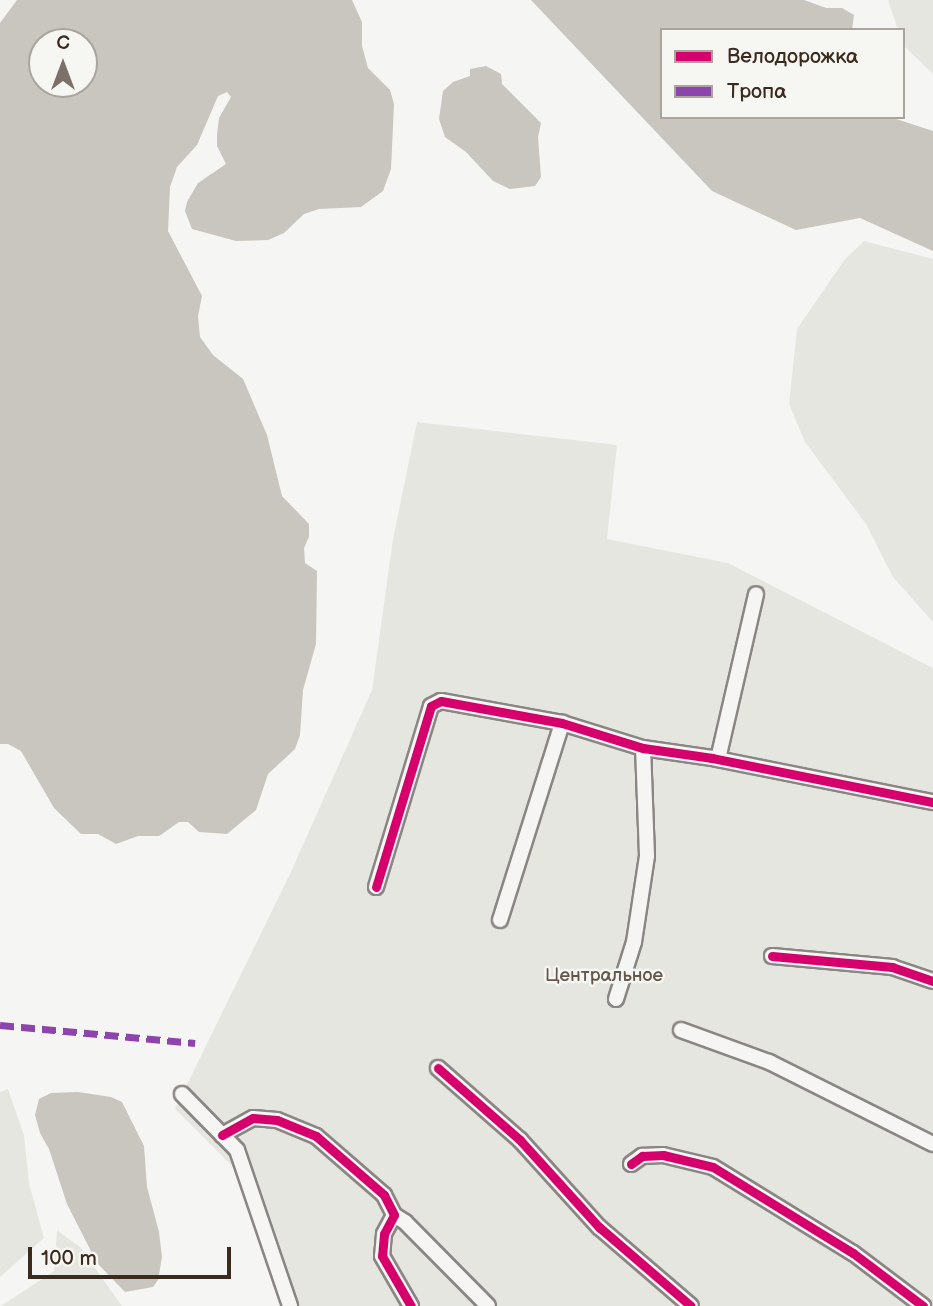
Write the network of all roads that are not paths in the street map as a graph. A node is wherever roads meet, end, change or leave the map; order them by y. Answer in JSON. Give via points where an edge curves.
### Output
{"nodes":[{"id":1,"x":755,"y":594,"type":"dead end"},
{"id":2,"x":562,"y":723,"type":"junction"},
{"id":3,"x":643,"y":748,"type":"junction"},
{"id":4,"x":718,"y":759,"type":"junction"},
{"id":5,"x":933,"y":802,"type":"edge"},
{"id":6,"x":376,"y":887,"type":"dead end"},
{"id":7,"x":500,"y":920,"type":"dead end"},
{"id":8,"x":772,"y":956,"type":"dead end"},
{"id":9,"x":933,"y":981,"type":"edge"},
{"id":10,"x":616,"y":999,"type":"dead end"},
{"id":11,"x":681,"y":1030,"type":"dead end"},
{"id":12,"x":439,"y":1068,"type":"dead end"},
{"id":13,"x":182,"y":1094,"type":"dead end"},
{"id":14,"x":222,"y":1135,"type":"junction"},
{"id":15,"x":933,"y":1144,"type":"edge"},
{"id":16,"x":631,"y":1164,"type":"dead end"},
{"id":17,"x":394,"y":1215,"type":"junction"},
{"id":18,"x":290,"y":1306,"type":"edge"},
{"id":19,"x":411,"y":1306,"type":"edge"},
{"id":20,"x":488,"y":1306,"type":"edge"},
{"id":21,"x":691,"y":1306,"type":"edge"},
{"id":22,"x":923,"y":1306,"type":"edge"}],
"edges":[{"from":1,"to":4,"type":"street"},
{"from":2,"to":3,"type":"street"},
{"from":2,"to":6,"type":"street","via":[[442,701],[431,706]]},
{"from":2,"to":7,"type":"street"},
{"from":3,"to":4,"type":"street"},
{"from":3,"to":10,"type":"street","via":[[647,856],[634,942]]},
{"from":4,"to":5,"type":"street"},
{"from":8,"to":9,"type":"street","via":[[892,967]]},
{"from":11,"to":15,"type":"street","via":[[769,1062]]},
{"from":12,"to":21,"type":"street","via":[[520,1140],[599,1227]]},
{"from":13,"to":14,"type":"street"},
{"from":14,"to":17,"type":"street","via":[[253,1118],[277,1120],[316,1136],[384,1195]]},
{"from":14,"to":18,"type":"street","via":[[237,1150]]},
{"from":16,"to":22,"type":"street","via":[[642,1156],[663,1154],[713,1167],[853,1253]]},
{"from":17,"to":19,"type":"street","via":[[384,1234],[382,1256]]},
{"from":17,"to":20,"type":"street"}]}
